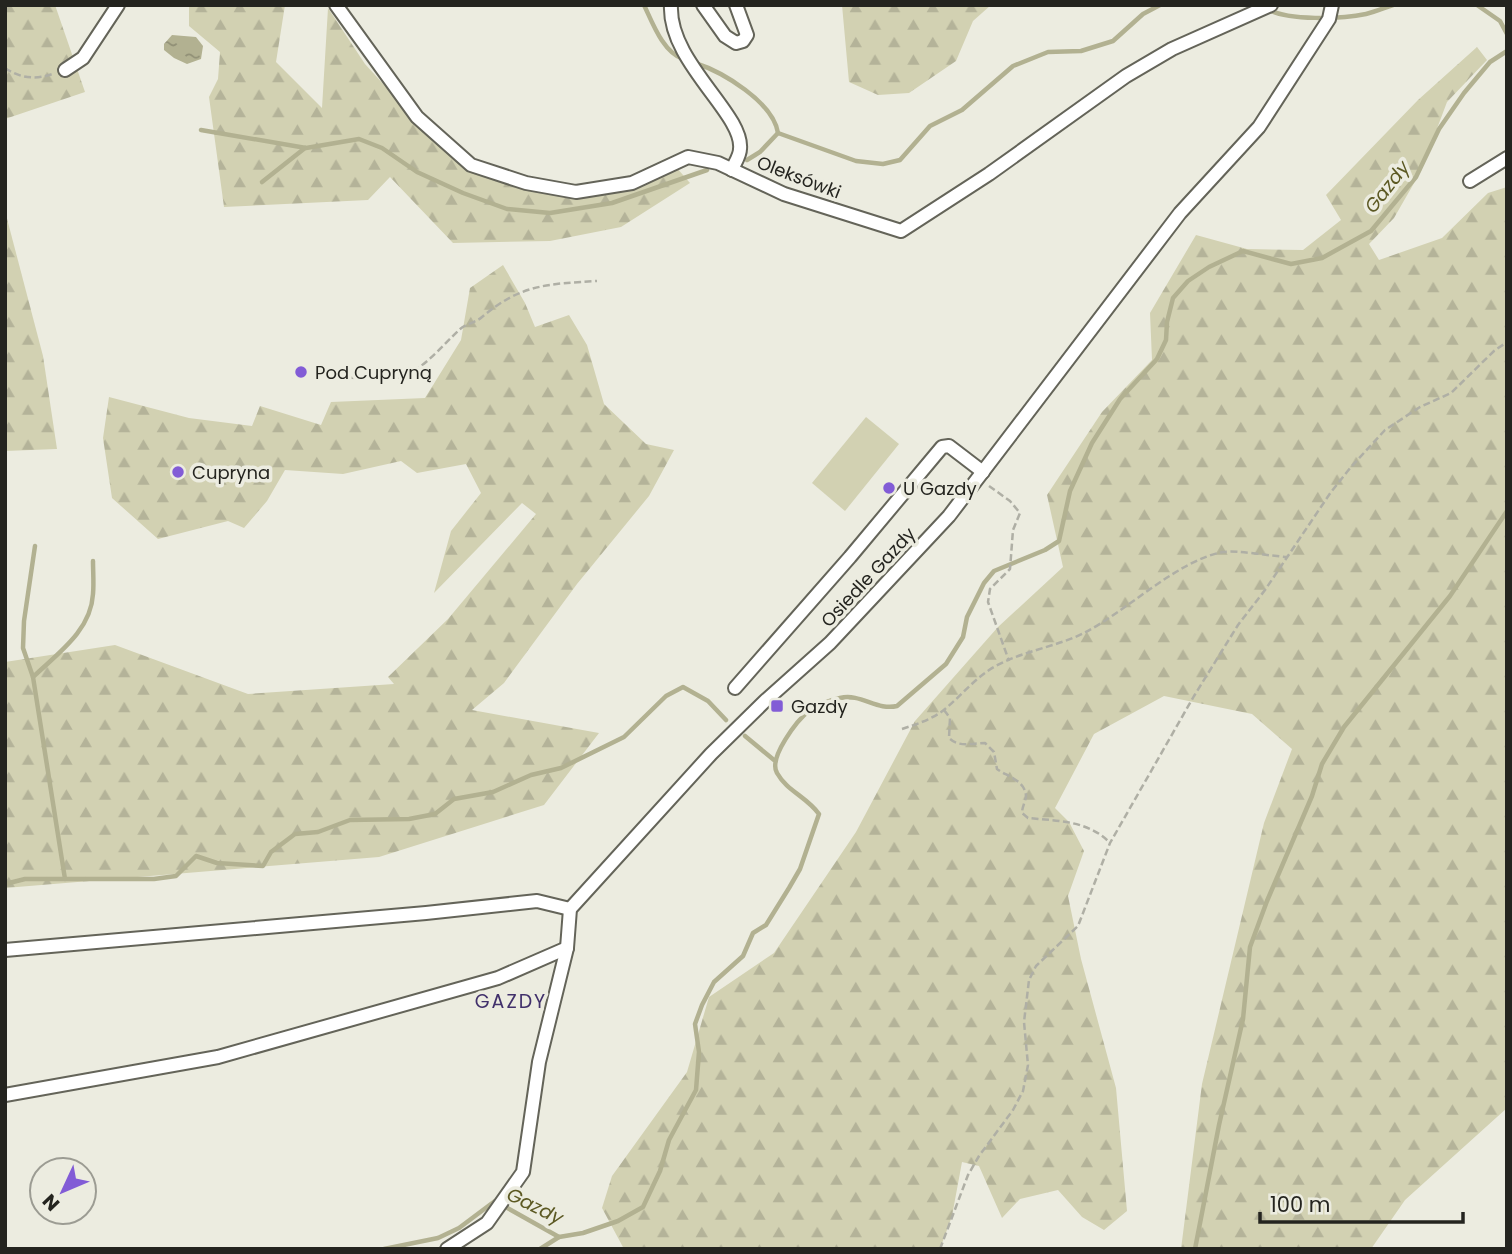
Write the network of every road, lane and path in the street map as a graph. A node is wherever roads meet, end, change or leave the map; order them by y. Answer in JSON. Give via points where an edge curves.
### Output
{"nodes":[{"id":1,"x":118,"y":5,"type":"edge"},
{"id":2,"x":336,"y":5,"type":"edge"},
{"id":3,"x":671,"y":5,"type":"edge"},
{"id":4,"x":703,"y":5,"type":"edge"},
{"id":5,"x":736,"y":5,"type":"edge"},
{"id":6,"x":1271,"y":5,"type":"edge"},
{"id":7,"x":1332,"y":5,"type":"edge"},
{"id":8,"x":5,"y":68,"type":"edge"},
{"id":9,"x":65,"y":70,"type":"joint"},
{"id":10,"x":1507,"y":158,"type":"edge"},
{"id":11,"x":732,"y":170,"type":"junction"},
{"id":12,"x":1470,"y":181,"type":"dead end"},
{"id":13,"x":597,"y":281,"type":"dead end"},
{"id":14,"x":1507,"y":342,"type":"edge"},
{"id":15,"x":341,"y":378,"type":"dead end"},
{"id":16,"x":983,"y":472,"type":"junction"},
{"id":17,"x":1287,"y":557,"type":"junction"},
{"id":18,"x":1009,"y":661,"type":"junction"},
{"id":19,"x":735,"y":688,"type":"dead end"},
{"id":20,"x":944,"y":710,"type":"junction"},
{"id":21,"x":902,"y":729,"type":"dead end"},
{"id":22,"x":1110,"y":843,"type":"junction"},
{"id":23,"x":570,"y":909,"type":"junction"},
{"id":24,"x":567,"y":948,"type":"junction"},
{"id":25,"x":5,"y":950,"type":"edge"},
{"id":26,"x":5,"y":1095,"type":"edge"},
{"id":27,"x":447,"y":1249,"type":"edge"},
{"id":28,"x":940,"y":1249,"type":"edge"}],
"edges":[{"from":1,"to":9,"type":"street","via":[[83,58]]},
{"from":2,"to":11,"type":"street","name":"Oleksówki","via":[[417,117],[471,165],[526,183],[576,192],[632,183],[688,157]]},
{"from":3,"to":11,"type":"street","via":[[677,38],[691,68],[736,129],[740,149]]},
{"from":4,"to":5,"type":"street","via":[[725,36],[736,43],[747,35]]},
{"from":6,"to":11,"type":"street","name":"Oleksówki","via":[[1172,49],[1126,76],[901,231],[783,194]]},
{"from":7,"to":16,"type":"street","name":"Osiedle Gazdy","via":[[1329,19],[1259,127],[1180,213]]},
{"from":8,"to":9,"type":"path","via":[[40,79]]},
{"from":10,"to":12,"type":"street"},
{"from":13,"to":15,"type":"path","via":[[540,285],[521,292],[461,327],[426,362],[402,377]]},
{"from":14,"to":17,"type":"path","via":[[1451,393],[1385,430],[1331,492]]},
{"from":16,"to":18,"type":"path","via":[[989,486],[1020,513],[1013,530],[1010,569],[990,589],[988,602]]},
{"from":16,"to":19,"type":"street","via":[[949,446],[942,447]]},
{"from":16,"to":23,"type":"street","name":"Osiedle Gazdy","via":[[949,516],[830,643],[711,754]]},
{"from":17,"to":18,"type":"path","via":[[1226,552],[1203,558],[1087,631]]},
{"from":17,"to":22,"type":"path","via":[[1194,696]]},
{"from":18,"to":20,"type":"path","via":[[979,677]]},
{"from":20,"to":21,"type":"path"},
{"from":20,"to":22,"type":"path","via":[[954,743],[985,743],[994,752],[997,769],[1021,785],[1026,796],[1022,813],[1028,818],[1090,827]]},
{"from":22,"to":28,"type":"path","via":[[1078,926],[1036,966],[1029,980],[1024,1022],[1028,1065],[1023,1091],[968,1175]]},
{"from":23,"to":24,"type":"street"},
{"from":23,"to":25,"type":"street","via":[[537,901]]},
{"from":24,"to":26,"type":"street","via":[[498,978],[218,1057]]},
{"from":24,"to":27,"type":"street","via":[[539,1062],[523,1172],[487,1223]]}]}
